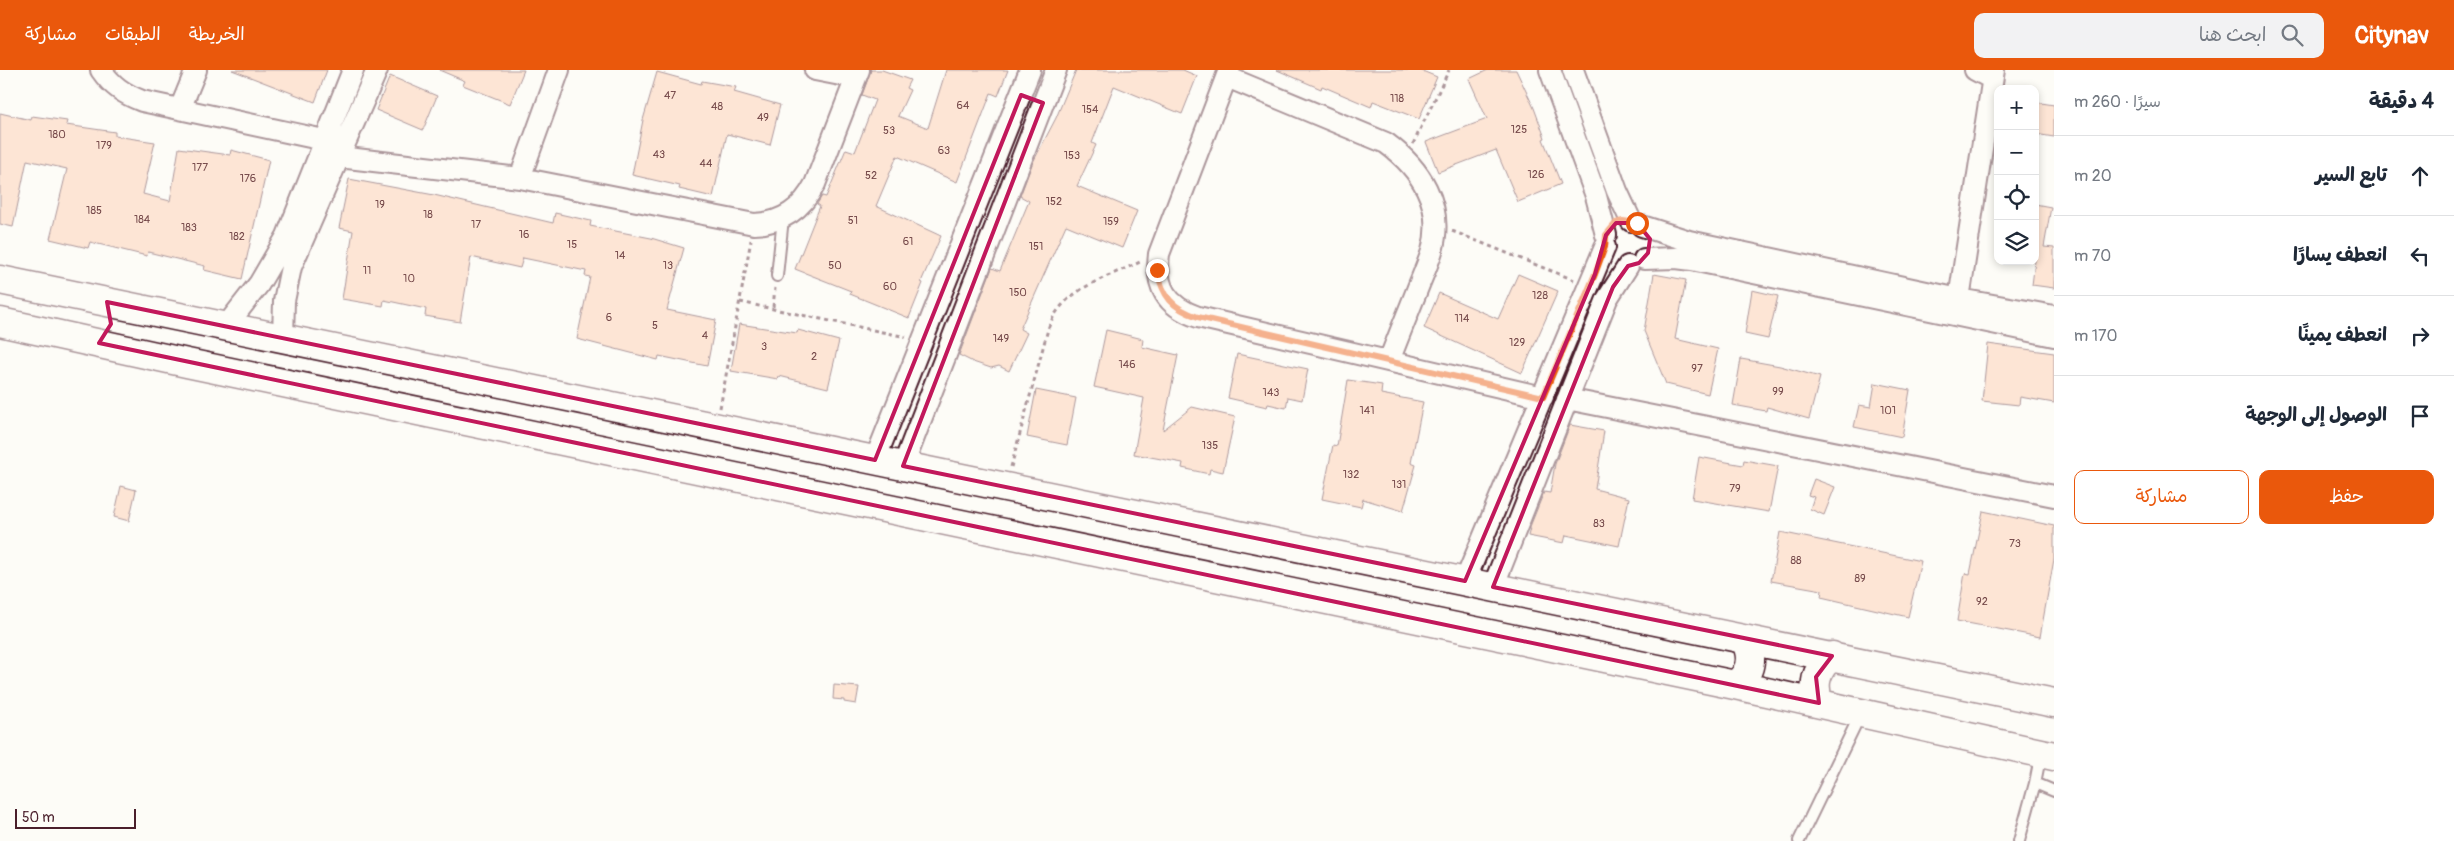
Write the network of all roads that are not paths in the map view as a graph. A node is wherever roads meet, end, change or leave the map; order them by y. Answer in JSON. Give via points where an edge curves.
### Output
{"nodes":[{"id":1,"x":101,"y":70,"type":"edge"},
{"id":2,"x":196,"y":70,"type":"edge"},
{"id":3,"x":353,"y":70,"type":"edge"},
{"id":4,"x":377,"y":70,"type":"edge"},
{"id":5,"x":559,"y":70,"type":"edge"},
{"id":6,"x":815,"y":70,"type":"edge"},
{"id":7,"x":1030,"y":70,"type":"edge"},
{"id":8,"x":1056,"y":70,"type":"edge"},
{"id":9,"x":1550,"y":70,"type":"edge"},
{"id":10,"x":1573,"y":70,"type":"edge"},
{"id":11,"x":1228,"y":73,"type":"edge"},
{"id":12,"x":1987,"y":73,"type":"edge"},
{"id":13,"x":858,"y":74,"type":"edge"},
{"id":14,"x":1020,"y":95,"type":"junction"},
{"id":15,"x":1044,"y":103,"type":"junction"},
{"id":16,"x":180,"y":109,"type":"junction"},
{"id":17,"x":324,"y":140,"type":"junction"},
{"id":18,"x":338,"y":157,"type":"junction"},
{"id":19,"x":520,"y":178,"type":"junction"},
{"id":20,"x":783,"y":218,"type":"junction"},
{"id":21,"x":1637,"y":223,"type":"junction"},
{"id":22,"x":967,"y":230,"type":"junction"},
{"id":23,"x":990,"y":239,"type":"junction"},
{"id":24,"x":1605,"y":241,"type":"junction"},
{"id":25,"x":1636,"y":262,"type":"junction"},
{"id":26,"x":777,"y":276,"type":"road end"},
{"id":27,"x":0,"y":280,"type":"edge"},
{"id":28,"x":1959,"y":299,"type":"junction"},
{"id":29,"x":107,"y":302,"type":"junction"},
{"id":30,"x":2054,"y":316,"type":"edge"},
{"id":31,"x":192,"y":320,"type":"junction"},
{"id":32,"x":0,"y":322,"type":"edge"},
{"id":33,"x":227,"y":325,"type":"junction"},
{"id":34,"x":2054,"y":336,"type":"edge"},
{"id":35,"x":283,"y":338,"type":"junction"},
{"id":36,"x":99,"y":343,"type":"junction"},
{"id":37,"x":1389,"y":361,"type":"junction"},
{"id":38,"x":187,"y":363,"type":"junction"},
{"id":39,"x":1543,"y":397,"type":"junction"},
{"id":40,"x":1567,"y":400,"type":"junction"},
{"id":41,"x":875,"y":460,"type":"junction"},
{"id":42,"x":903,"y":466,"type":"junction"},
{"id":43,"x":2054,"y":496,"type":"edge"},
{"id":44,"x":1465,"y":581,"type":"junction"},
{"id":45,"x":1493,"y":587,"type":"junction"},
{"id":46,"x":1744,"y":639,"type":"junction"},
{"id":47,"x":1832,"y":656,"type":"junction"},
{"id":48,"x":1735,"y":685,"type":"junction"},
{"id":49,"x":1819,"y":703,"type":"junction"},
{"id":50,"x":2054,"y":703,"type":"edge"},
{"id":51,"x":1861,"y":713,"type":"junction"},
{"id":52,"x":2047,"y":754,"type":"edge"},
{"id":53,"x":2035,"y":783,"type":"junction"},
{"id":54,"x":2054,"y":791,"type":"edge"},
{"id":55,"x":1799,"y":841,"type":"edge"},
{"id":56,"x":2019,"y":841,"type":"edge"}],
"edges":[{"from":1,"to":16,"type":"street","via":[[110,83],[125,94]]},
{"from":2,"to":16,"type":"street"},
{"from":3,"to":17,"type":"street"},
{"from":4,"to":18,"type":"street"},
{"from":5,"to":19,"type":"street"},
{"from":6,"to":13,"type":"street"},
{"from":7,"to":14,"type":"street"},
{"from":8,"to":15,"type":"street"},
{"from":9,"to":24,"type":"street","via":[[1596,196]]},
{"from":10,"to":21,"type":"street","via":[[1617,191]]},
{"from":11,"to":37,"type":"street","via":[[1386,143],[1406,158],[1422,177],[1432,200],[1435,224],[1433,249]]},
{"from":11,"to":37,"type":"street","via":[[1159,254],[1160,287],[1183,312]]},
{"from":12,"to":28,"type":"street"},
{"from":13,"to":20,"type":"street","via":[[816,184],[808,198]]},
{"from":14,"to":15,"type":"street"},
{"from":14,"to":22,"type":"street"},
{"from":15,"to":23,"type":"street"},
{"from":16,"to":17,"type":"street"},
{"from":17,"to":33,"type":"street","via":[[278,254]]},
{"from":18,"to":19,"type":"street"},
{"from":18,"to":35,"type":"street","via":[[291,267],[284,301]]},
{"from":19,"to":20,"type":"street","via":[[754,224],[768,224]]},
{"from":20,"to":26,"type":"lane"},
{"from":21,"to":24,"type":"street","via":[[1616,223]]},
{"from":21,"to":25,"type":"street","via":[[1650,239],[1650,246]]},
{"from":21,"to":28,"type":"street","via":[[1689,241]]},
{"from":22,"to":23,"type":"street"},
{"from":22,"to":41,"type":"street"},
{"from":23,"to":42,"type":"street"},
{"from":24,"to":25,"type":"street","via":[[1607,254],[1616,263]]},
{"from":24,"to":39,"type":"street","via":[[1590,287]]},
{"from":25,"to":34,"type":"street","via":[[1692,260]]},
{"from":25,"to":40,"type":"street","via":[[1607,299]]},
{"from":27,"to":29,"type":"street"},
{"from":28,"to":30,"type":"street"},
{"from":29,"to":31,"type":"street"},
{"from":29,"to":36,"type":"street","via":[[111,324]]},
{"from":31,"to":33,"type":"street"},
{"from":31,"to":38,"type":"street","via":[[186,325],[180,340]]},
{"from":32,"to":36,"type":"street"},
{"from":33,"to":35,"type":"street"},
{"from":35,"to":41,"type":"street"},
{"from":36,"to":38,"type":"street"},
{"from":37,"to":39,"type":"street"},
{"from":38,"to":48,"type":"street"},
{"from":39,"to":44,"type":"street"},
{"from":40,"to":43,"type":"street"},
{"from":40,"to":45,"type":"street"},
{"from":41,"to":42,"type":"street"},
{"from":42,"to":44,"type":"street"},
{"from":44,"to":45,"type":"street"},
{"from":45,"to":46,"type":"street"},
{"from":46,"to":47,"type":"street"},
{"from":46,"to":48,"type":"street","via":[[1750,664],[1742,680]]},
{"from":47,"to":49,"type":"street","via":[[1816,677],[1814,686]]},
{"from":47,"to":50,"type":"street"},
{"from":48,"to":49,"type":"street"},
{"from":49,"to":51,"type":"street"},
{"from":51,"to":52,"type":"street"},
{"from":51,"to":55,"type":"lane"},
{"from":52,"to":53,"type":"lane"},
{"from":53,"to":54,"type":"lane"},
{"from":53,"to":56,"type":"lane"}]}
